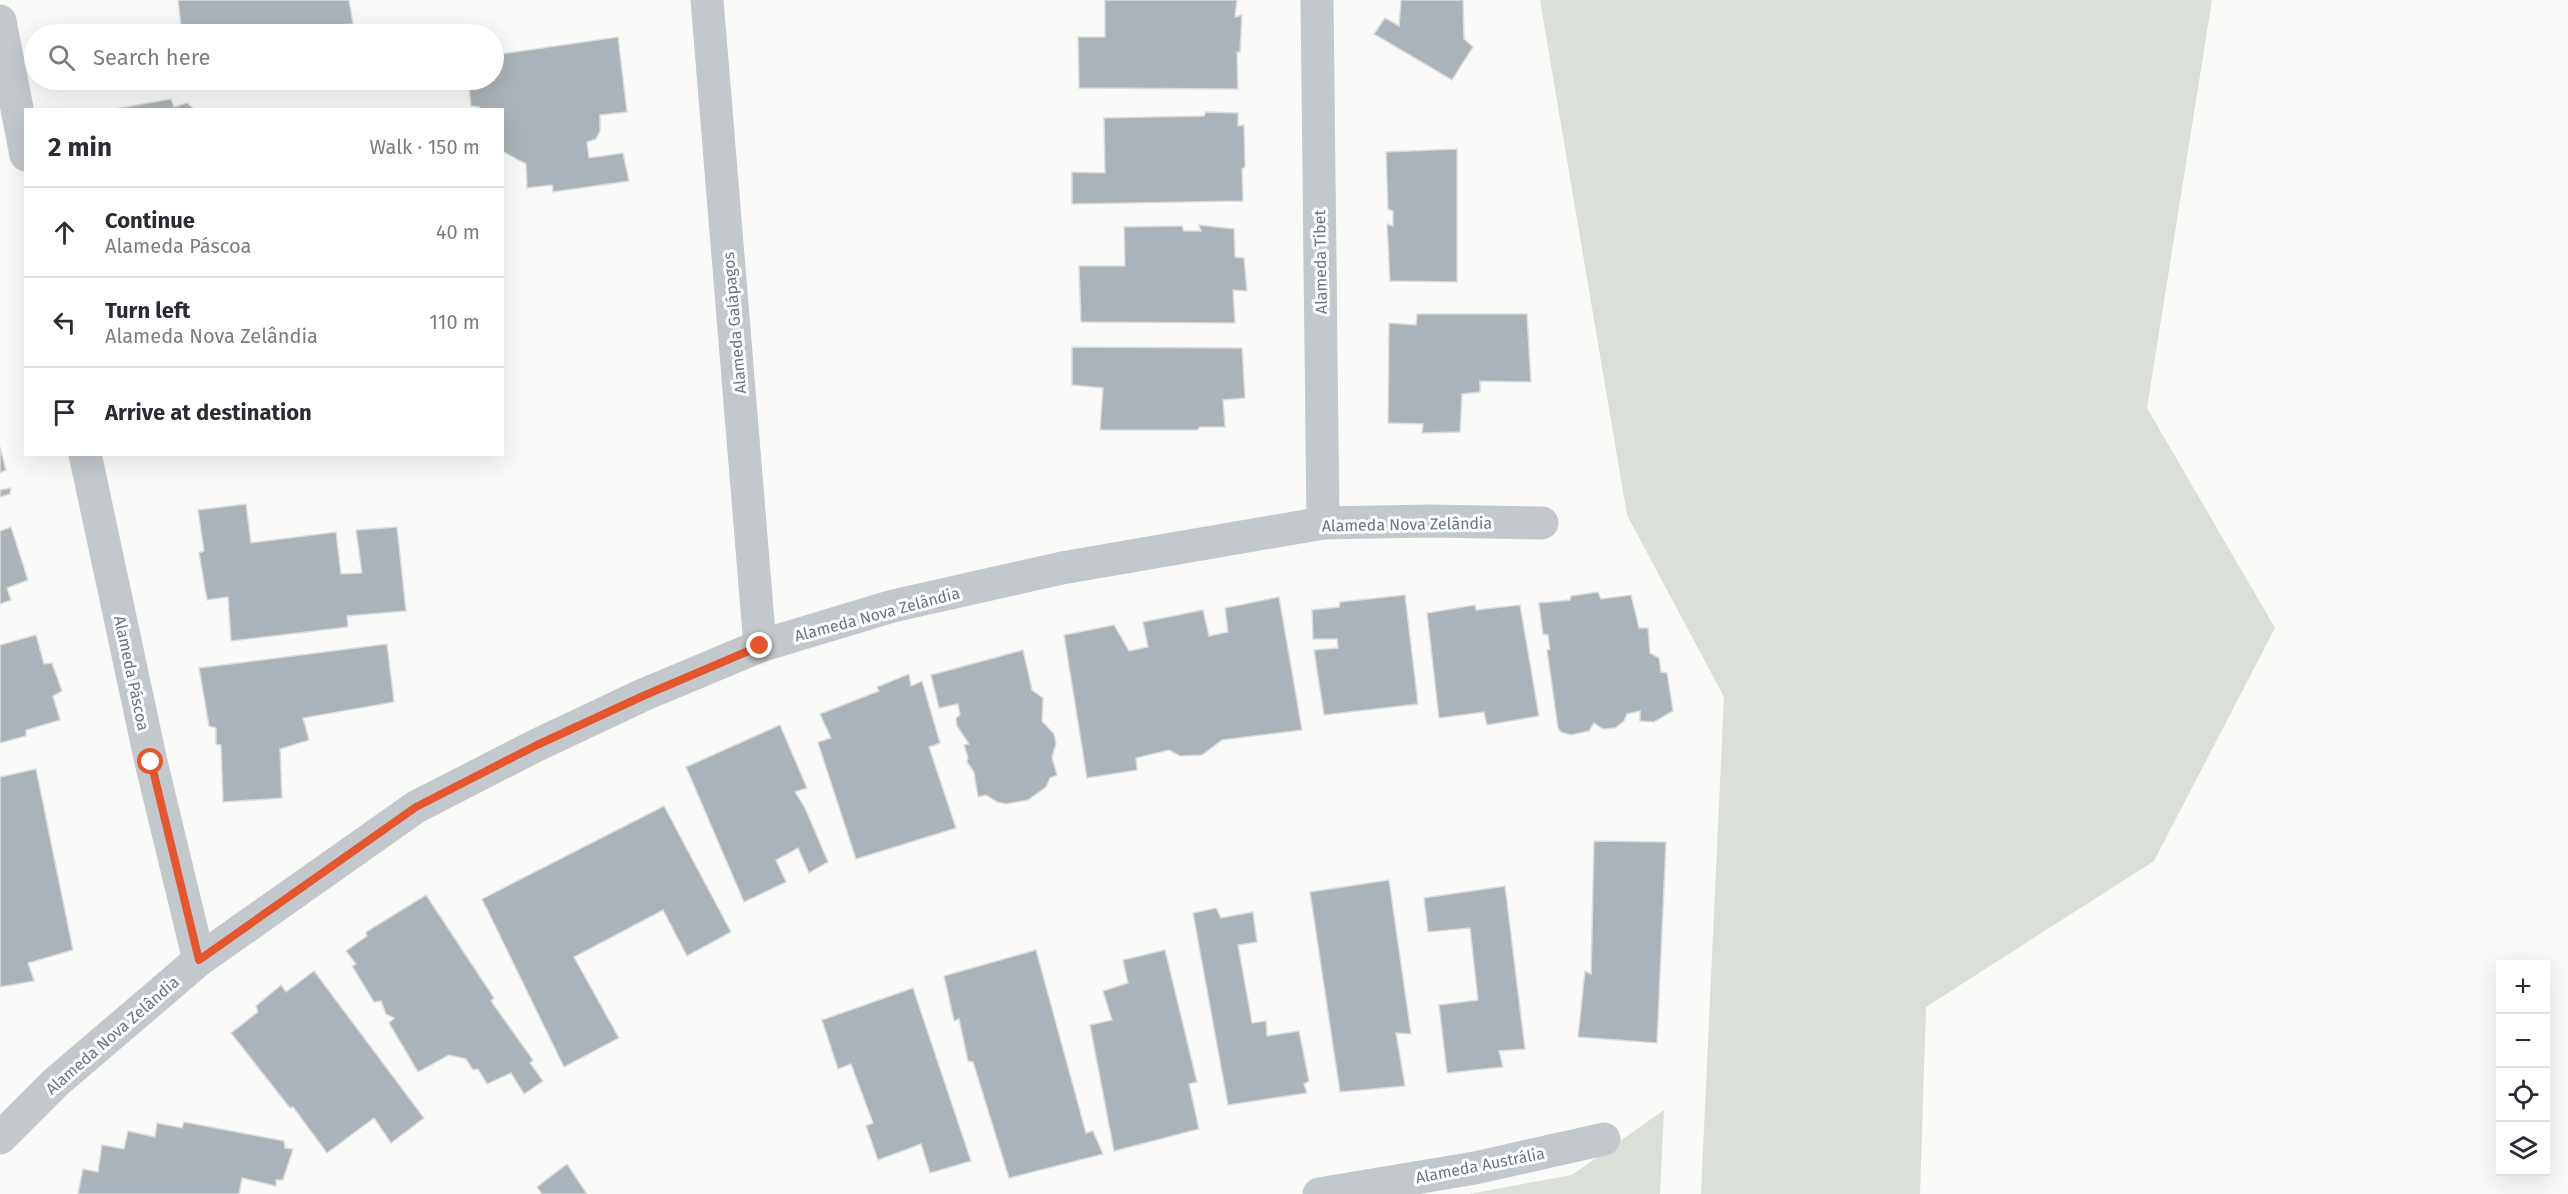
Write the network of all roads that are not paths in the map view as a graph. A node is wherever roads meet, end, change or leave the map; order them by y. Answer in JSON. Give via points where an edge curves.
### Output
{"nodes":[{"id":1,"x":707,"y":0,"type":"edge"},
{"id":2,"x":1317,"y":0,"type":"edge"},
{"id":3,"x":0,"y":21,"type":"edge"},
{"id":4,"x":24,"y":145,"type":"edge"},
{"id":5,"x":85,"y":456,"type":"edge"},
{"id":6,"x":1542,"y":523,"type":"dead end"},
{"id":7,"x":1323,"y":524,"type":"junction"},
{"id":8,"x":760,"y":646,"type":"junction"},
{"id":9,"x":199,"y":960,"type":"junction"},
{"id":10,"x":0,"y":1138,"type":"edge"},
{"id":11,"x":1604,"y":1139,"type":"dead end"},
{"id":12,"x":1319,"y":1194,"type":"edge"}],
"edges":[{"from":1,"to":8,"type":"street","name":"Alameda Galápagos"},
{"from":2,"to":7,"type":"street","name":"Alameda Tibet"},
{"from":3,"to":4,"type":"street"},
{"from":5,"to":9,"type":"street","name":"Alameda Páscoa","via":[[151,762]]},
{"from":6,"to":7,"type":"street","name":"Alameda Nova Zelândia"},
{"from":7,"to":8,"type":"street","name":"Alameda Nova Zelândia","via":[[1062,568],[893,606]]},
{"from":8,"to":9,"type":"street","name":"Alameda Nova Zelândia","via":[[547,740],[416,807]]},
{"from":9,"to":10,"type":"street","name":"Alameda Nova Zelândia","via":[[55,1083]]},
{"from":11,"to":12,"type":"street","name":"Alameda Austrália","via":[[1475,1168]]}]}
